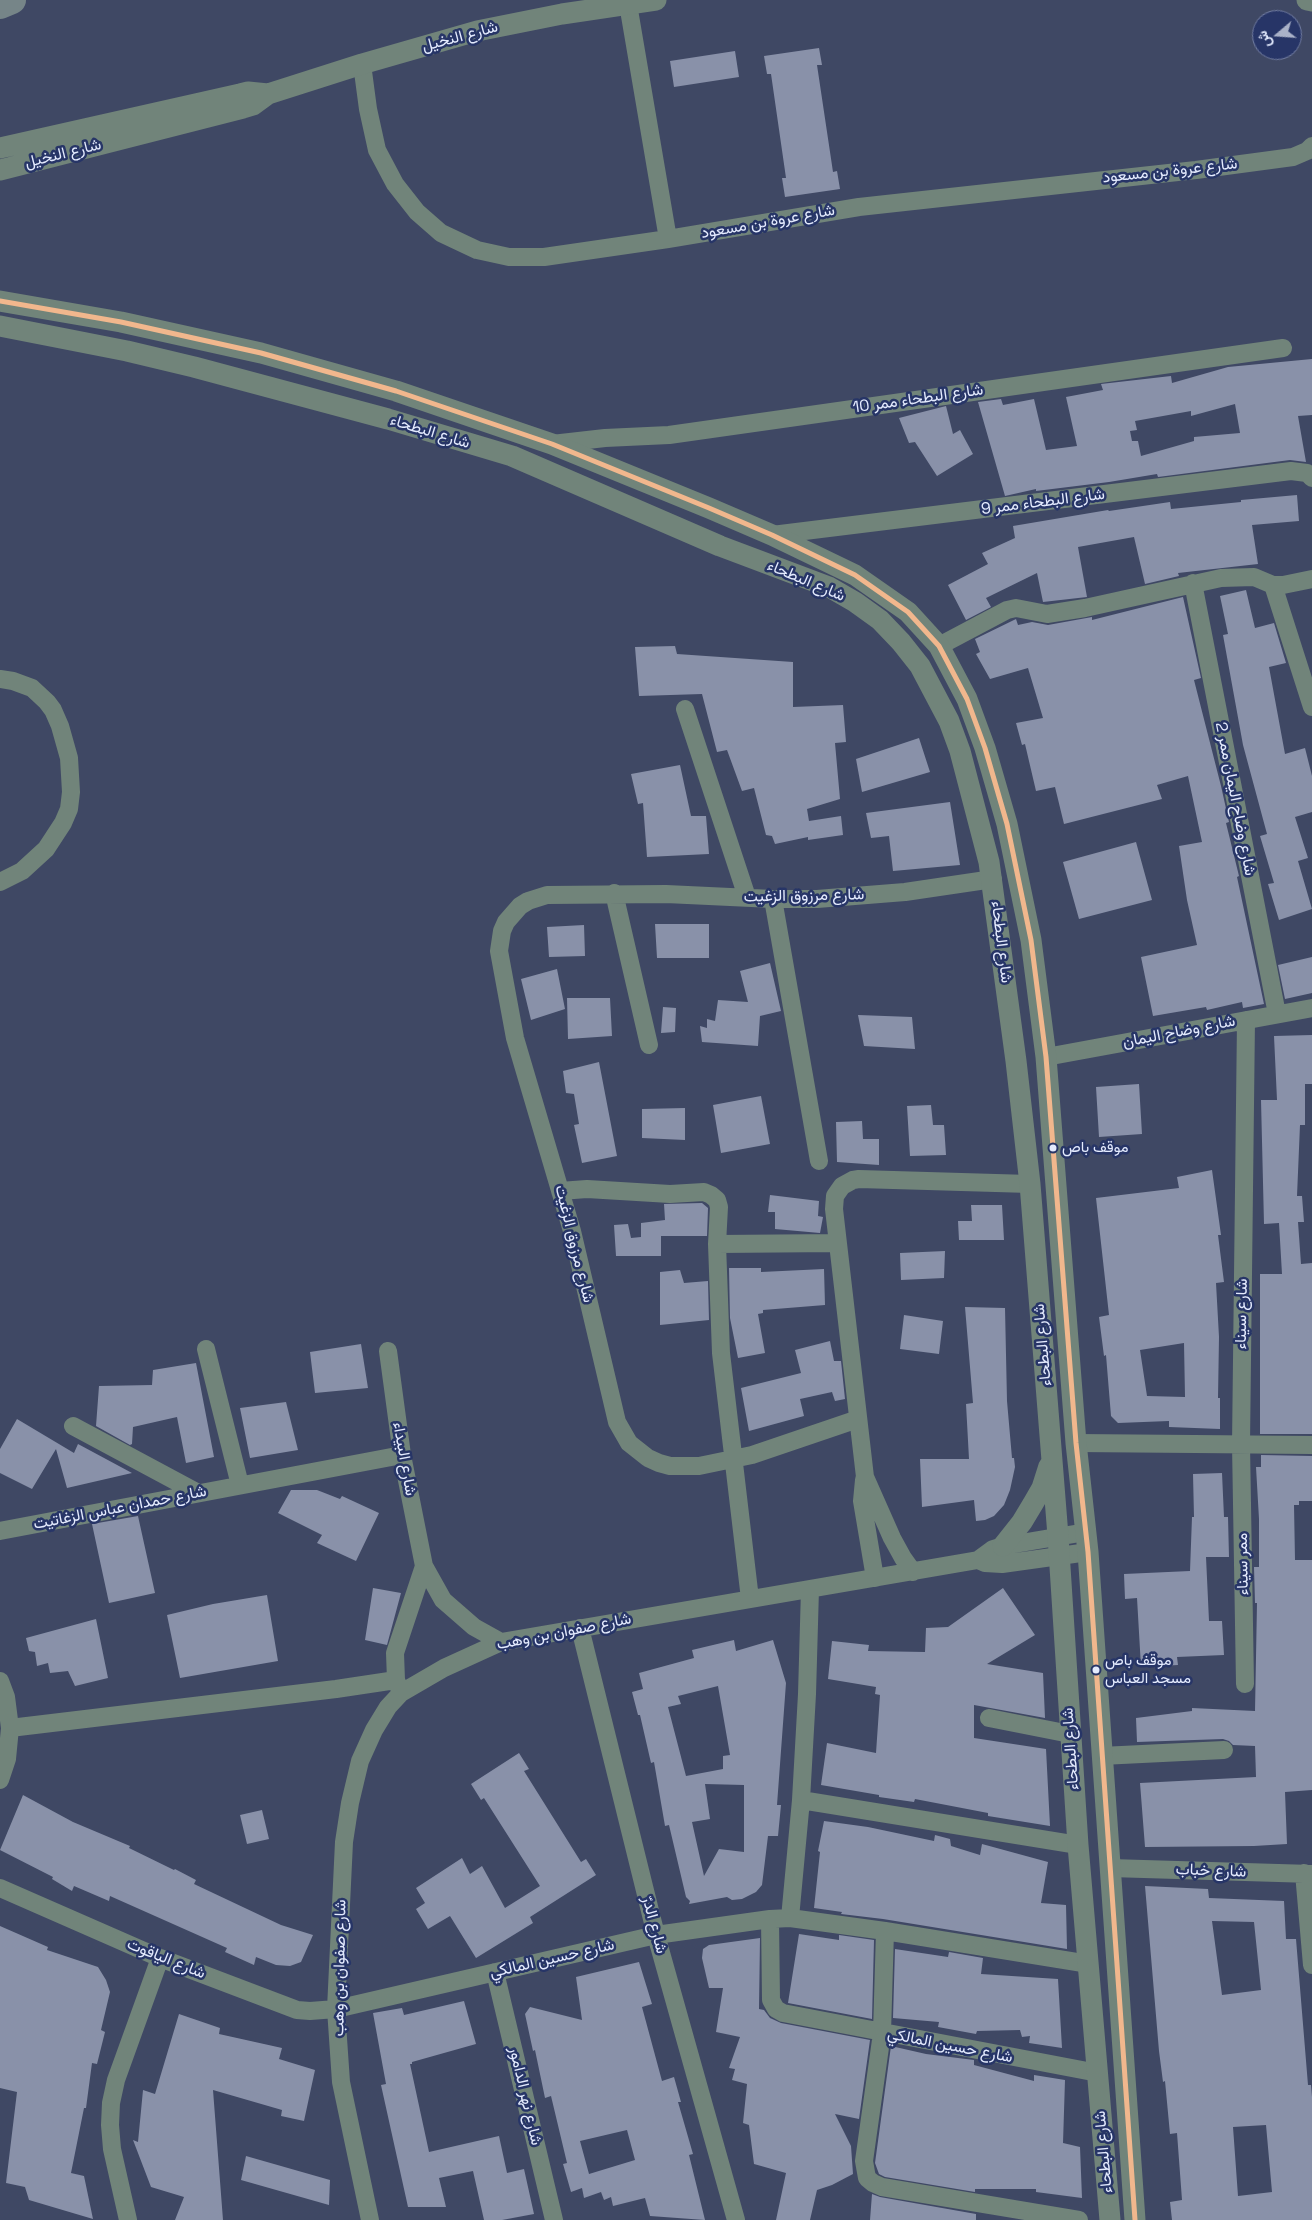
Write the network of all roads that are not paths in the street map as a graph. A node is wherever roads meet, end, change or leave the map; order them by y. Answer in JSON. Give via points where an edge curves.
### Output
{"nodes":[{"id":1,"x":12,"y":0,"type":"edge"},
{"id":2,"x":656,"y":0,"type":"edge"},
{"id":3,"x":1307,"y":0,"type":"edge"},
{"id":4,"x":1312,"y":1,"type":"edge"},
{"id":5,"x":628,"y":4,"type":"junction"},
{"id":6,"x":0,"y":5,"type":"edge"},
{"id":7,"x":362,"y":64,"type":"junction"},
{"id":8,"x":268,"y":94,"type":"junction"},
{"id":9,"x":1312,"y":146,"type":"edge"},
{"id":10,"x":0,"y":148,"type":"edge"},
{"id":11,"x":0,"y":170,"type":"edge"},
{"id":12,"x":668,"y":239,"type":"junction"},
{"id":13,"x":0,"y":288,"type":"edge"},
{"id":14,"x":0,"y":301,"type":"edge"},
{"id":15,"x":50,"y":311,"type":"junction"},
{"id":16,"x":0,"y":326,"type":"edge"},
{"id":17,"x":1283,"y":348,"type":"dead end"},
{"id":18,"x":552,"y":444,"type":"junction"},
{"id":19,"x":1312,"y":478,"type":"edge"},
{"id":20,"x":772,"y":535,"type":"junction"},
{"id":21,"x":1312,"y":579,"type":"edge"},
{"id":22,"x":1192,"y":583,"type":"junction"},
{"id":23,"x":1273,"y":584,"type":"junction"},
{"id":24,"x":939,"y":646,"type":"junction"},
{"id":25,"x":0,"y":679,"type":"edge"},
{"id":26,"x":1312,"y":707,"type":"edge"},
{"id":27,"x":685,"y":709,"type":"dead end"},
{"id":28,"x":1015,"y":857,"type":"junction"},
{"id":29,"x":991,"y":870,"type":"junction"},
{"id":30,"x":0,"y":882,"type":"edge"},
{"id":31,"x":614,"y":894,"type":"junction"},
{"id":32,"x":747,"y":897,"type":"junction"},
{"id":33,"x":773,"y":899,"type":"junction"},
{"id":34,"x":1312,"y":1008,"type":"edge"},
{"id":35,"x":1277,"y":1014,"type":"junction"},
{"id":36,"x":1246,"y":1020,"type":"junction"},
{"id":37,"x":649,"y":1045,"type":"dead end"},
{"id":38,"x":1046,"y":1057,"type":"junction"},
{"id":39,"x":819,"y":1161,"type":"dead end"},
{"id":40,"x":1030,"y":1184,"type":"junction"},
{"id":41,"x":560,"y":1191,"type":"junction"},
{"id":42,"x":838,"y":1243,"type":"junction"},
{"id":43,"x":717,"y":1244,"type":"junction"},
{"id":44,"x":206,"y":1349,"type":"dead end"},
{"id":45,"x":388,"y":1351,"type":"dead end"},
{"id":46,"x":858,"y":1419,"type":"junction"},
{"id":47,"x":73,"y":1426,"type":"dead end"},
{"id":48,"x":1076,"y":1443,"type":"junction"},
{"id":49,"x":1241,"y":1444,"type":"junction"},
{"id":50,"x":1312,"y":1445,"type":"edge"},
{"id":51,"x":402,"y":1455,"type":"junction"},
{"id":52,"x":1052,"y":1458,"type":"junction"},
{"id":53,"x":733,"y":1460,"type":"junction"},
{"id":54,"x":865,"y":1477,"type":"junction"},
{"id":55,"x":240,"y":1485,"type":"junction"},
{"id":56,"x":198,"y":1493,"type":"junction"},
{"id":57,"x":0,"y":1531,"type":"edge"},
{"id":58,"x":1087,"y":1542,"type":"junction"},
{"id":59,"x":1003,"y":1546,"type":"junction"},
{"id":60,"x":1058,"y":1546,"type":"junction"},
{"id":61,"x":978,"y":1560,"type":"junction"},
{"id":62,"x":424,"y":1566,"type":"junction"},
{"id":63,"x":913,"y":1572,"type":"junction"},
{"id":64,"x":875,"y":1578,"type":"junction"},
{"id":65,"x":810,"y":1588,"type":"junction"},
{"id":66,"x":750,"y":1599,"type":"junction"},
{"id":67,"x":580,"y":1628,"type":"junction"},
{"id":68,"x":501,"y":1642,"type":"junction"},
{"id":69,"x":0,"y":1682,"type":"edge"},
{"id":70,"x":1245,"y":1684,"type":"dead end"},
{"id":71,"x":398,"y":1687,"type":"junction"},
{"id":72,"x":989,"y":1718,"type":"dead end"},
{"id":73,"x":10,"y":1728,"type":"junction"},
{"id":74,"x":1070,"y":1734,"type":"junction"},
{"id":75,"x":1224,"y":1750,"type":"dead end"},
{"id":76,"x":1101,"y":1756,"type":"junction"},
{"id":77,"x":0,"y":1780,"type":"edge"},
{"id":78,"x":801,"y":1800,"type":"junction"},
{"id":79,"x":1078,"y":1845,"type":"junction"},
{"id":80,"x":1110,"y":1868,"type":"junction"},
{"id":81,"x":1308,"y":1873,"type":"edge"},
{"id":82,"x":0,"y":1888,"type":"edge"},
{"id":83,"x":790,"y":1918,"type":"junction"},
{"id":84,"x":770,"y":1919,"type":"junction"},
{"id":85,"x":885,"y":1931,"type":"junction"},
{"id":86,"x":656,"y":1935,"type":"junction"},
{"id":87,"x":160,"y":1958,"type":"junction"},
{"id":88,"x":1089,"y":1964,"type":"junction"},
{"id":89,"x":1312,"y":1965,"type":"edge"},
{"id":90,"x":495,"y":1972,"type":"junction"},
{"id":91,"x":336,"y":2009,"type":"junction"},
{"id":92,"x":882,"y":2033,"type":"junction"},
{"id":93,"x":1098,"y":2073,"type":"junction"},
{"id":94,"x":128,"y":2220,"type":"edge"},
{"id":95,"x":370,"y":2220,"type":"edge"},
{"id":96,"x":554,"y":2220,"type":"edge"},
{"id":97,"x":736,"y":2220,"type":"edge"},
{"id":98,"x":1079,"y":2220,"type":"edge"},
{"id":99,"x":1110,"y":2220,"type":"edge"},
{"id":100,"x":1135,"y":2220,"type":"edge"}],
"edges":[{"from":1,"to":6,"type":"highway"},
{"from":2,"to":5,"type":"street","name":"شارع النخيل"},
{"from":3,"to":4,"type":"street"},
{"from":5,"to":7,"type":"street","name":"شارع النخيل","via":[[477,31]]},
{"from":5,"to":12,"type":"street"},
{"from":7,"to":8,"type":"street","name":"شارع النخيل"},
{"from":7,"to":12,"type":"street","name":"شارع عروة بن مسعود","via":[[377,150],[395,184],[417,212],[441,233],[477,250],[509,257],[544,257]]},
{"from":8,"to":10,"type":"street","name":"شارع النخيل","via":[[248,92]]},
{"from":8,"to":11,"type":"street","name":"شارع النخيل","via":[[243,108]]},
{"from":9,"to":12,"type":"street","name":"شارع عروة بن مسعود","via":[[1293,157],[859,207]]},
{"from":13,"to":15,"type":"street"},
{"from":14,"to":15,"type":"street","name":"شارع البطحاء"},
{"from":15,"to":18,"type":"street","name":"شارع البطحاء","via":[[191,336],[313,367],[396,391]]},
{"from":16,"to":29,"type":"street","name":"شارع البطحاء","via":[[204,370],[512,456],[856,602],[901,642],[931,686],[949,721]]},
{"from":17,"to":18,"type":"street","name":"شارع البطحاء ممر 10","via":[[669,434]]},
{"from":18,"to":20,"type":"street","name":"شارع البطحاء"},
{"from":19,"to":20,"type":"street","name":"شارع البطحاء ممر 9","via":[[1306,473],[1291,471]]},
{"from":20,"to":24,"type":"street","name":"شارع البطحاء","via":[[854,575],[908,612]]},
{"from":21,"to":23,"type":"street"},
{"from":22,"to":23,"type":"street","via":[[1244,576]]},
{"from":22,"to":24,"type":"street","via":[[1047,614],[1025,609],[1007,610]]},
{"from":22,"to":35,"type":"street","name":"شارع وضاح اليمان ممر 2"},
{"from":23,"to":26,"type":"street"},
{"from":24,"to":28,"type":"street","name":"شارع البطحاء","via":[[967,699],[985,748]]},
{"from":25,"to":30,"type":"street","via":[[32,688],[53,710],[69,758],[71,792],[63,823],[46,850],[22,871]]},
{"from":27,"to":32,"type":"street"},
{"from":28,"to":29,"type":"street"},
{"from":28,"to":38,"type":"street","name":"شارع البطحاء"},
{"from":29,"to":33,"type":"street","name":"شارع مرزوق الزغيت","via":[[905,892]]},
{"from":29,"to":40,"type":"street","name":"شارع البطحاء"},
{"from":31,"to":32,"type":"street","name":"شارع مرزوق الزغيت"},
{"from":31,"to":37,"type":"street"},
{"from":31,"to":41,"type":"street","name":"شارع مرزوق الزغيت","via":[[548,895],[533,899],[512,913],[500,941],[504,987],[515,1038]]},
{"from":32,"to":33,"type":"street","name":"شارع مرزوق الزغيت"},
{"from":33,"to":39,"type":"street"},
{"from":34,"to":35,"type":"street","name":"شارع وضاح اليمان"},
{"from":35,"to":36,"type":"street","name":"شارع وضاح اليمان"},
{"from":36,"to":38,"type":"street","name":"شارع وضاح اليمان"},
{"from":36,"to":49,"type":"street","name":"شارع سيناء"},
{"from":38,"to":48,"type":"street","name":"شارع البطحاء"},
{"from":40,"to":42,"type":"street","via":[[867,1179],[847,1182],[835,1196]]},
{"from":40,"to":52,"type":"street","name":"شارع البطحاء"},
{"from":41,"to":43,"type":"street","via":[[614,1189],[670,1194],[708,1193],[718,1204]]},
{"from":41,"to":53,"type":"street","name":"شارع مرزوق الزغيت","via":[[622,1433],[638,1451],[665,1465],[699,1466]]},
{"from":42,"to":43,"type":"street"},
{"from":42,"to":46,"type":"street"},
{"from":43,"to":53,"type":"street","via":[[721,1352]]},
{"from":44,"to":55,"type":"street"},
{"from":45,"to":51,"type":"street","name":"شارع البيداء"},
{"from":46,"to":53,"type":"street","name":"شارع مرزوق الزغيت"},
{"from":46,"to":54,"type":"street"},
{"from":47,"to":56,"type":"street"},
{"from":48,"to":49,"type":"street"},
{"from":48,"to":58,"type":"street","name":"شارع البطحاء"},
{"from":49,"to":50,"type":"street"},
{"from":49,"to":70,"type":"street","name":"ممر سيناء"},
{"from":51,"to":55,"type":"street","name":"شارع حمدان عباس الزغاتيت"},
{"from":51,"to":62,"type":"street","name":"شارع البيداء"},
{"from":52,"to":59,"type":"street","via":[[1042,1488]]},
{"from":52,"to":60,"type":"street","name":"شارع البطحاء"},
{"from":53,"to":66,"type":"street"},
{"from":54,"to":63,"type":"street","via":[[892,1538]]},
{"from":54,"to":64,"type":"street","via":[[862,1501]]},
{"from":55,"to":56,"type":"street","name":"شارع حمدان عباس الزغاتيت"},
{"from":56,"to":57,"type":"street","name":"شارع حمدان عباس الزغاتيت"},
{"from":58,"to":60,"type":"street","name":"شارع صفوان بن وهب"},
{"from":58,"to":76,"type":"street","name":"شارع البطحاء"},
{"from":59,"to":60,"type":"street","name":"شارع صفوان بن وهب"},
{"from":59,"to":61,"type":"street","name":"شارع صفوان بن وهب"},
{"from":60,"to":61,"type":"street","name":"شارع صفوان بن وهب","via":[[1002,1564]]},
{"from":60,"to":74,"type":"street","name":"شارع البطحاء"},
{"from":61,"to":63,"type":"street","name":"شارع صفوان بن وهب"},
{"from":62,"to":68,"type":"street","name":"شارع البيداء","via":[[443,1600],[474,1627]]},
{"from":62,"to":71,"type":"street","name":"شارع البيداء","via":[[395,1652]]},
{"from":63,"to":64,"type":"street","name":"شارع صفوان بن وهب"},
{"from":64,"to":65,"type":"street","name":"شارع صفوان بن وهب"},
{"from":65,"to":66,"type":"street","name":"شارع صفوان بن وهب"},
{"from":65,"to":78,"type":"street"},
{"from":66,"to":67,"type":"street","name":"شارع صفوان بن وهب"},
{"from":67,"to":68,"type":"street","name":"شارع صفوان بن وهب"},
{"from":67,"to":86,"type":"street","name":"شارع الدرّ"},
{"from":68,"to":71,"type":"street","name":"شارع صفوان بن وهب"},
{"from":69,"to":73,"type":"street","via":[[6,1697]]},
{"from":71,"to":73,"type":"street","via":[[356,1687]]},
{"from":71,"to":91,"type":"street","name":"شارع صفوان بن وهب","via":[[360,1761],[350,1803],[344,1842]]},
{"from":72,"to":74,"type":"street"},
{"from":73,"to":77,"type":"street","via":[[7,1759]]},
{"from":74,"to":79,"type":"street","name":"شارع البطحاء"},
{"from":75,"to":76,"type":"street"},
{"from":76,"to":80,"type":"street","name":"شارع البطحاء"},
{"from":78,"to":79,"type":"street"},
{"from":78,"to":83,"type":"street"},
{"from":79,"to":88,"type":"street","name":"شارع البطحاء"},
{"from":80,"to":81,"type":"street","name":"شارع خباب"},
{"from":80,"to":100,"type":"street","name":"شارع البطحاء"},
{"from":81,"to":89,"type":"street"},
{"from":82,"to":87,"type":"street","name":"شارع الياقوت"},
{"from":83,"to":84,"type":"street","name":"شارع حسين المالكي"},
{"from":83,"to":85,"type":"street","name":"شارع حسين المالكي"},
{"from":84,"to":86,"type":"street","name":"شارع حسين المالكي"},
{"from":84,"to":92,"type":"street","name":"شارع حسين المالكي","via":[[772,2000],[776,2009]]},
{"from":85,"to":88,"type":"street","name":"شارع حسين المالكي"},
{"from":85,"to":92,"type":"street"},
{"from":86,"to":90,"type":"street","name":"شارع حسين المالكي"},
{"from":86,"to":97,"type":"street","name":"شارع الدرّ"},
{"from":87,"to":91,"type":"street","name":"شارع الياقوت","via":[[297,2010]]},
{"from":87,"to":94,"type":"street","via":[[116,2080],[111,2104],[112,2149]]},
{"from":88,"to":93,"type":"street","name":"شارع البطحاء"},
{"from":90,"to":91,"type":"street","name":"شارع حسين المالكي"},
{"from":90,"to":96,"type":"street","name":"شارع نهر الدامور"},
{"from":91,"to":95,"type":"street","name":"شارع صفوان بن وهب","via":[[341,2082]]},
{"from":92,"to":93,"type":"street","name":"شارع حسين المالكي"},
{"from":92,"to":98,"type":"street","via":[[864,2161],[867,2178],[873,2184]]},
{"from":93,"to":99,"type":"street","name":"شارع البطحاء"}]}
